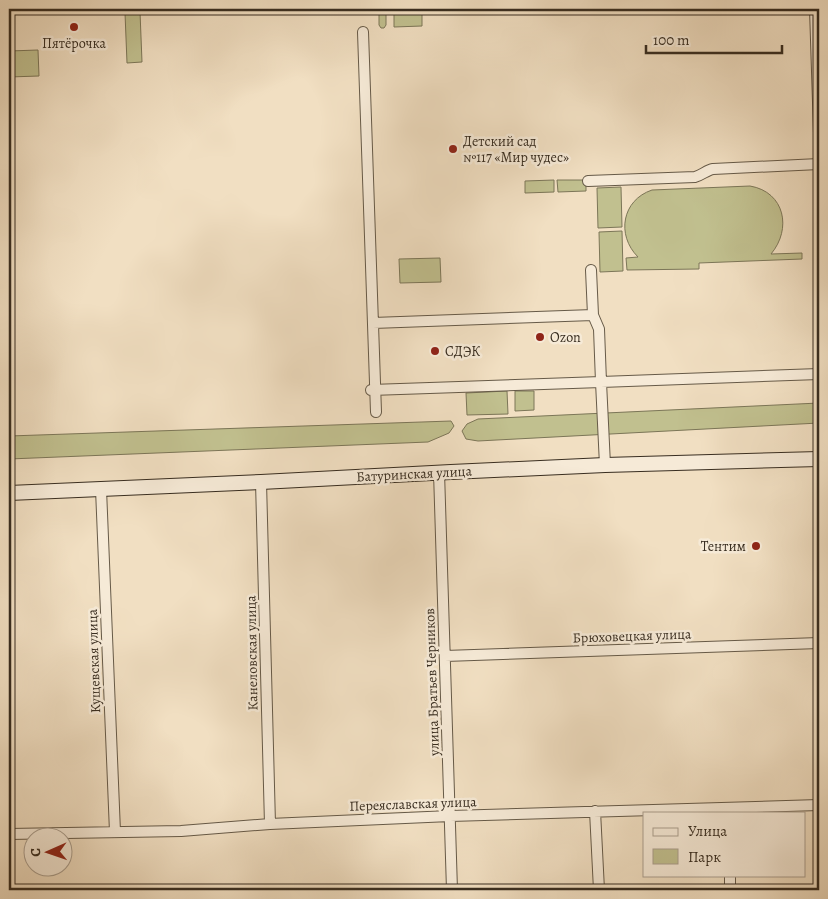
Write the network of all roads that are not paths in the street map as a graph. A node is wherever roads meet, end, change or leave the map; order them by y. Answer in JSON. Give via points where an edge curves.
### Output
{"nodes":[{"id":1,"x":815,"y":9,"type":"edge"},
{"id":2,"x":363,"y":32,"type":"dead end"},
{"id":3,"x":819,"y":133,"type":"edge"},
{"id":4,"x":819,"y":164,"type":"edge"},
{"id":5,"x":588,"y":181,"type":"dead end"},
{"id":6,"x":591,"y":270,"type":"dead end"},
{"id":7,"x":593,"y":315,"type":"junction"},
{"id":8,"x":373,"y":323,"type":"junction"},
{"id":9,"x":819,"y":374,"type":"edge"},
{"id":10,"x":601,"y":382,"type":"junction"},
{"id":11,"x":373,"y":390,"type":"junction"},
{"id":12,"x":376,"y":412,"type":"dead end"},
{"id":13,"x":819,"y":459,"type":"edge"},
{"id":14,"x":605,"y":465,"type":"junction"},
{"id":15,"x":439,"y":472,"type":"junction"},
{"id":16,"x":261,"y":482,"type":"junction"},
{"id":17,"x":101,"y":489,"type":"junction"},
{"id":18,"x":9,"y":493,"type":"edge"},
{"id":19,"x":819,"y":643,"type":"edge"},
{"id":20,"x":445,"y":656,"type":"junction"},
{"id":21,"x":819,"y":805,"type":"edge"},
{"id":22,"x":727,"y":810,"type":"edge"},
{"id":23,"x":595,"y":811,"type":"junction"},
{"id":24,"x":450,"y":816,"type":"junction"},
{"id":25,"x":270,"y":824,"type":"junction"},
{"id":26,"x":114,"y":832,"type":"junction"},
{"id":27,"x":9,"y":834,"type":"edge"},
{"id":28,"x":730,"y":876,"type":"edge"},
{"id":29,"x":452,"y":890,"type":"edge"},
{"id":30,"x":598,"y":890,"type":"edge"},
{"id":31,"x":730,"y":890,"type":"edge"}],
"edges":[{"from":1,"to":3,"type":"street"},
{"from":2,"to":8,"type":"street"},
{"from":4,"to":5,"type":"street","via":[[713,169],[695,177]]},
{"from":6,"to":7,"type":"street"},
{"from":7,"to":8,"type":"street"},
{"from":7,"to":10,"type":"street","via":[[600,329]]},
{"from":8,"to":11,"type":"street"},
{"from":9,"to":10,"type":"street"},
{"from":10,"to":11,"type":"street"},
{"from":10,"to":14,"type":"street"},
{"from":11,"to":12,"type":"street"},
{"from":13,"to":14,"type":"street","name":"Батуринская улица"},
{"from":14,"to":15,"type":"street","name":"Батуринская улица"},
{"from":15,"to":16,"type":"street","name":"Батуринская улица"},
{"from":15,"to":20,"type":"street","name":"улица Братьев Черников"},
{"from":16,"to":17,"type":"street","name":"Батуринская улица"},
{"from":16,"to":25,"type":"street","name":"Канеловская улица"},
{"from":17,"to":18,"type":"street","name":"Батуринская улица"},
{"from":17,"to":26,"type":"street","name":"Кущевская улица"},
{"from":19,"to":20,"type":"street","name":"Брюховецкая улица"},
{"from":20,"to":24,"type":"street","name":"улица Братьев Черников"},
{"from":21,"to":22,"type":"street","name":"Переяславская улица"},
{"from":22,"to":23,"type":"street","name":"Переяславская улица"},
{"from":23,"to":24,"type":"street","name":"Переяславская улица"},
{"from":23,"to":30,"type":"street"},
{"from":24,"to":25,"type":"street","name":"Переяславская улица"},
{"from":24,"to":29,"type":"street","name":"улица Братьев Черников"},
{"from":25,"to":26,"type":"street","name":"Переяславская улица"},
{"from":26,"to":27,"type":"street","name":"Переяславская улица"},
{"from":28,"to":31,"type":"street"}]}
